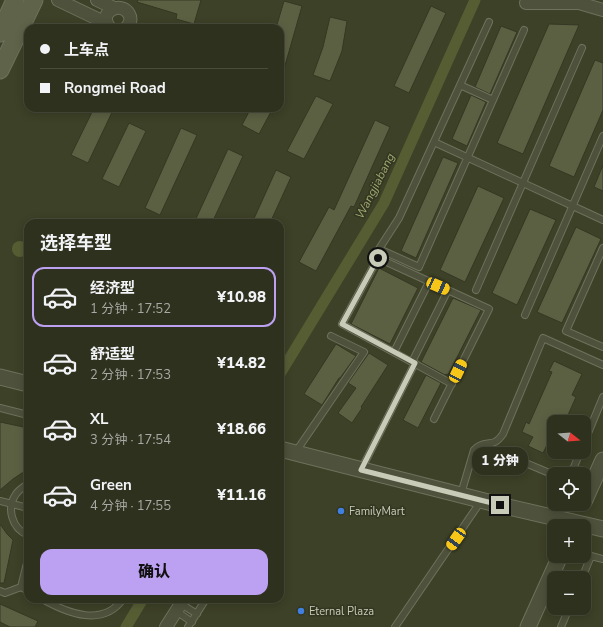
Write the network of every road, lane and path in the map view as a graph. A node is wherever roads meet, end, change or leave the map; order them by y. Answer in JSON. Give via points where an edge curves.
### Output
{"nodes":[{"id":1,"x":15,"y":0,"type":"edge"},
{"id":2,"x":34,"y":0,"type":"edge"},
{"id":3,"x":58,"y":0,"type":"edge"},
{"id":4,"x":97,"y":0,"type":"edge"},
{"id":5,"x":567,"y":2,"type":"edge"},
{"id":6,"x":526,"y":3,"type":"dead end"},
{"id":7,"x":112,"y":7,"type":"junction"},
{"id":8,"x":603,"y":10,"type":"edge"},
{"id":9,"x":489,"y":22,"type":"dead end"},
{"id":10,"x":106,"y":24,"type":"edge"},
{"id":11,"x":108,"y":24,"type":"edge"},
{"id":12,"x":129,"y":24,"type":"edge"},
{"id":13,"x":524,"y":30,"type":"dead end"},
{"id":14,"x":0,"y":33,"type":"edge"},
{"id":15,"x":582,"y":48,"type":"dead end"},
{"id":16,"x":0,"y":70,"type":"edge"},
{"id":17,"x":460,"y":85,"type":"junction"},
{"id":18,"x":493,"y":100,"type":"junction"},
{"id":19,"x":603,"y":136,"type":"edge"},
{"id":20,"x":434,"y":142,"type":"junction"},
{"id":21,"x":467,"y":158,"type":"junction"},
{"id":22,"x":523,"y":183,"type":"junction"},
{"id":23,"x":572,"y":206,"type":"junction"},
{"id":24,"x":603,"y":220,"type":"edge"},
{"id":25,"x":603,"y":248,"type":"edge"},
{"id":26,"x":429,"y":282,"type":"junction"},
{"id":27,"x":448,"y":290,"type":"junction"},
{"id":28,"x":476,"y":290,"type":"dead end"},
{"id":29,"x":525,"y":315,"type":"dead end"},
{"id":30,"x":331,"y":336,"type":"dead end"},
{"id":31,"x":603,"y":347,"type":"edge"},
{"id":32,"x":394,"y":352,"type":"junction"},
{"id":33,"x":414,"y":363,"type":"junction"},
{"id":34,"x":603,"y":365,"type":"edge"},
{"id":35,"x":0,"y":377,"type":"edge"},
{"id":36,"x":24,"y":383,"type":"edge"},
{"id":37,"x":452,"y":384,"type":"junction"},
{"id":38,"x":603,"y":397,"type":"edge"},
{"id":39,"x":0,"y":408,"type":"edge"},
{"id":40,"x":24,"y":414,"type":"edge"},
{"id":41,"x":434,"y":419,"type":"dead end"},
{"id":42,"x":591,"y":426,"type":"edge"},
{"id":43,"x":483,"y":445,"type":"junction"},
{"id":44,"x":284,"y":450,"type":"edge"},
{"id":45,"x":296,"y":453,"type":"junction"},
{"id":46,"x":603,"y":460,"type":"edge"},
{"id":47,"x":361,"y":470,"type":"junction"},
{"id":48,"x":547,"y":473,"type":"edge"},
{"id":49,"x":24,"y":486,"type":"edge"},
{"id":50,"x":591,"y":487,"type":"edge"},
{"id":51,"x":460,"y":495,"type":"junction"},
{"id":52,"x":0,"y":500,"type":"edge"},
{"id":53,"x":482,"y":501,"type":"junction"},
{"id":54,"x":11,"y":504,"type":"junction"},
{"id":55,"x":24,"y":507,"type":"edge"},
{"id":56,"x":554,"y":519,"type":"edge"},
{"id":57,"x":591,"y":527,"type":"edge"},
{"id":58,"x":603,"y":529,"type":"edge"},
{"id":59,"x":24,"y":533,"type":"edge"},
{"id":60,"x":603,"y":559,"type":"edge"},
{"id":61,"x":557,"y":563,"type":"edge"},
{"id":62,"x":585,"y":571,"type":"edge"},
{"id":63,"x":24,"y":575,"type":"edge"},
{"id":64,"x":21,"y":587,"type":"junction"},
{"id":65,"x":24,"y":589,"type":"edge"},
{"id":66,"x":0,"y":591,"type":"edge"},
{"id":67,"x":49,"y":603,"type":"edge"},
{"id":68,"x":121,"y":603,"type":"edge"},
{"id":69,"x":204,"y":603,"type":"edge"},
{"id":70,"x":180,"y":605,"type":"edge"},
{"id":71,"x":197,"y":614,"type":"junction"},
{"id":72,"x":566,"y":615,"type":"edge"},
{"id":73,"x":190,"y":624,"type":"edge"},
{"id":74,"x":166,"y":627,"type":"edge"},
{"id":75,"x":395,"y":627,"type":"edge"},
{"id":76,"x":528,"y":627,"type":"edge"},
{"id":77,"x":561,"y":627,"type":"edge"}],
"edges":[{"from":1,"to":14,"type":"main road"},
{"from":2,"to":16,"type":"main road"},
{"from":3,"to":10,"type":"street"},
{"from":4,"to":7,"type":"street"},
{"from":5,"to":6,"type":"street"},
{"from":5,"to":8,"type":"street"},
{"from":7,"to":11,"type":"street","via":[[106,16]]},
{"from":7,"to":12,"type":"street","via":[[125,8],[130,15]]},
{"from":9,"to":17,"type":"lane"},
{"from":13,"to":18,"type":"lane"},
{"from":15,"to":22,"type":"lane"},
{"from":17,"to":18,"type":"lane"},
{"from":17,"to":20,"type":"lane"},
{"from":18,"to":21,"type":"lane"},
{"from":19,"to":23,"type":"lane"},
{"from":20,"to":21,"type":"lane"},
{"from":20,"to":21,"type":"lane","via":[[399,218],[379,249],[420,266]]},
{"from":21,"to":22,"type":"lane"},
{"from":22,"to":23,"type":"lane"},
{"from":22,"to":28,"type":"lane"},
{"from":23,"to":24,"type":"lane"},
{"from":23,"to":29,"type":"lane"},
{"from":25,"to":31,"type":"lane","via":[[566,331]]},
{"from":26,"to":27,"type":"lane"},
{"from":26,"to":32,"type":"lane"},
{"from":26,"to":32,"type":"lane","via":[[378,258],[342,324]]},
{"from":27,"to":33,"type":"lane"},
{"from":27,"to":37,"type":"lane","via":[[489,309]]},
{"from":30,"to":45,"type":"lane","via":[[364,352]]},
{"from":32,"to":33,"type":"lane"},
{"from":33,"to":37,"type":"lane"},
{"from":33,"to":47,"type":"lane"},
{"from":34,"to":43,"type":"lane","via":[[543,338],[503,434],[498,441]]},
{"from":35,"to":36,"type":"street"},
{"from":37,"to":41,"type":"lane"},
{"from":38,"to":42,"type":"lane"},
{"from":39,"to":40,"type":"lane"},
{"from":43,"to":48,"type":"lane"},
{"from":43,"to":51,"type":"lane","via":[[474,450]]},
{"from":44,"to":45,"type":"street"},
{"from":45,"to":47,"type":"street"},
{"from":46,"to":50,"type":"street"},
{"from":47,"to":51,"type":"street"},
{"from":49,"to":54,"type":"lane","via":[[15,495]]},
{"from":51,"to":53,"type":"street"},
{"from":52,"to":54,"type":"lane"},
{"from":53,"to":56,"type":"street"},
{"from":53,"to":75,"type":"lane"},
{"from":54,"to":55,"type":"lane"},
{"from":54,"to":59,"type":"lane","via":[[13,521]]},
{"from":57,"to":58,"type":"street"},
{"from":60,"to":62,"type":"lane","via":[[591,556]]},
{"from":61,"to":76,"type":"street"},
{"from":63,"to":64,"type":"lane"},
{"from":64,"to":65,"type":"lane"},
{"from":64,"to":66,"type":"lane","via":[[5,593]]},
{"from":67,"to":68,"type":"lane","via":[[86,619],[99,619],[111,614]]},
{"from":69,"to":71,"type":"lane"},
{"from":70,"to":71,"type":"lane"},
{"from":70,"to":73,"type":"lane"},
{"from":70,"to":74,"type":"street"},
{"from":71,"to":73,"type":"lane"},
{"from":72,"to":77,"type":"lane"}]}
